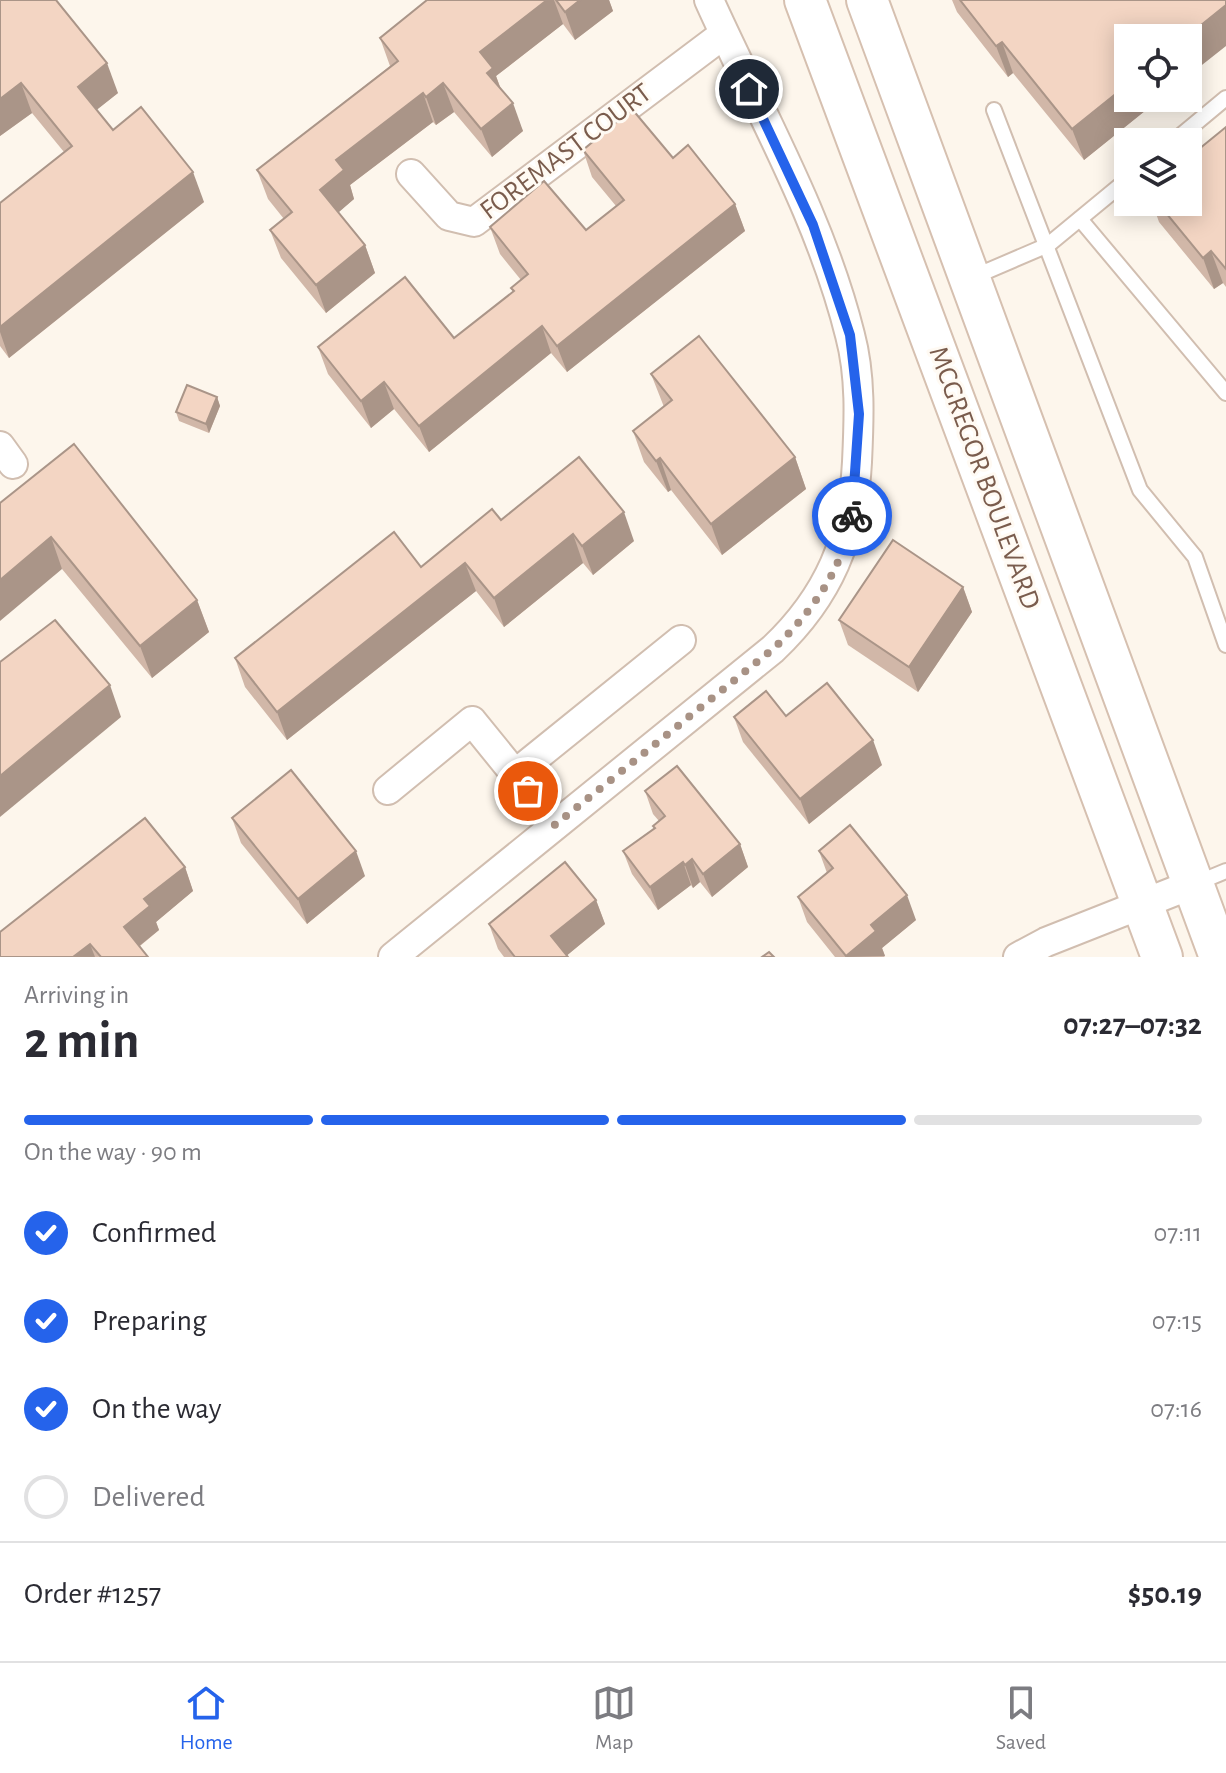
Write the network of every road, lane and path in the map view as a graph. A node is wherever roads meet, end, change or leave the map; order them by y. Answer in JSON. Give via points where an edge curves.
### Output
{"nodes":[{"id":1,"x":709,"y":0,"type":"edge"},
{"id":2,"x":805,"y":0,"type":"edge"},
{"id":3,"x":867,"y":0,"type":"edge"},
{"id":4,"x":724,"y":34,"type":"junction"},
{"id":5,"x":1226,"y":98,"type":"edge"},
{"id":6,"x":994,"y":110,"type":"dead end"},
{"id":7,"x":1190,"y":128,"type":"edge"},
{"id":8,"x":411,"y":174,"type":"dead end"},
{"id":9,"x":1114,"y":191,"type":"edge"},
{"id":10,"x":1080,"y":219,"type":"junction"},
{"id":11,"x":1048,"y":245,"type":"junction"},
{"id":12,"x":971,"y":278,"type":"junction"},
{"id":13,"x":1226,"y":393,"type":"edge"},
{"id":14,"x":681,"y":640,"type":"dead end"},
{"id":15,"x":1226,"y":645,"type":"edge"},
{"id":16,"x":515,"y":774,"type":"junction"},
{"id":17,"x":388,"y":790,"type":"dead end"},
{"id":18,"x":555,"y":825,"type":"junction"},
{"id":19,"x":1209,"y":878,"type":"edge"},
{"id":20,"x":1142,"y":903,"type":"junction"},
{"id":21,"x":393,"y":957,"type":"edge"},
{"id":22,"x":1018,"y":957,"type":"edge"},
{"id":23,"x":1162,"y":957,"type":"edge"},
{"id":24,"x":1220,"y":957,"type":"edge"}],
"edges":[{"from":1,"to":4,"type":"street"},
{"from":2,"to":20,"type":"main road","name":"MCGREGOR BOULEVARD"},
{"from":3,"to":12,"type":"main road","name":"MCGREGOR BOULEVARD"},
{"from":4,"to":8,"type":"street","name":"FOREMAST COURT","via":[[474,222],[449,216]]},
{"from":4,"to":18,"type":"street","via":[[813,225],[850,335],[859,414],[852,520],[822,594],[799,625]]},
{"from":5,"to":7,"type":"lane"},
{"from":6,"to":11,"type":"lane"},
{"from":9,"to":10,"type":"lane"},
{"from":10,"to":11,"type":"lane"},
{"from":10,"to":13,"type":"lane"},
{"from":11,"to":12,"type":"lane"},
{"from":11,"to":15,"type":"lane","via":[[1140,490],[1195,557]]},
{"from":12,"to":19,"type":"main road","name":"MCGREGOR BOULEVARD"},
{"from":14,"to":16,"type":"street"},
{"from":16,"to":17,"type":"street","via":[[472,721]]},
{"from":16,"to":18,"type":"street"},
{"from":18,"to":21,"type":"street"},
{"from":19,"to":20,"type":"street"},
{"from":19,"to":24,"type":"main road","name":"MCGREGOR BOULEVARD"},
{"from":20,"to":22,"type":"street"},
{"from":20,"to":23,"type":"main road","name":"MCGREGOR BOULEVARD"}]}
